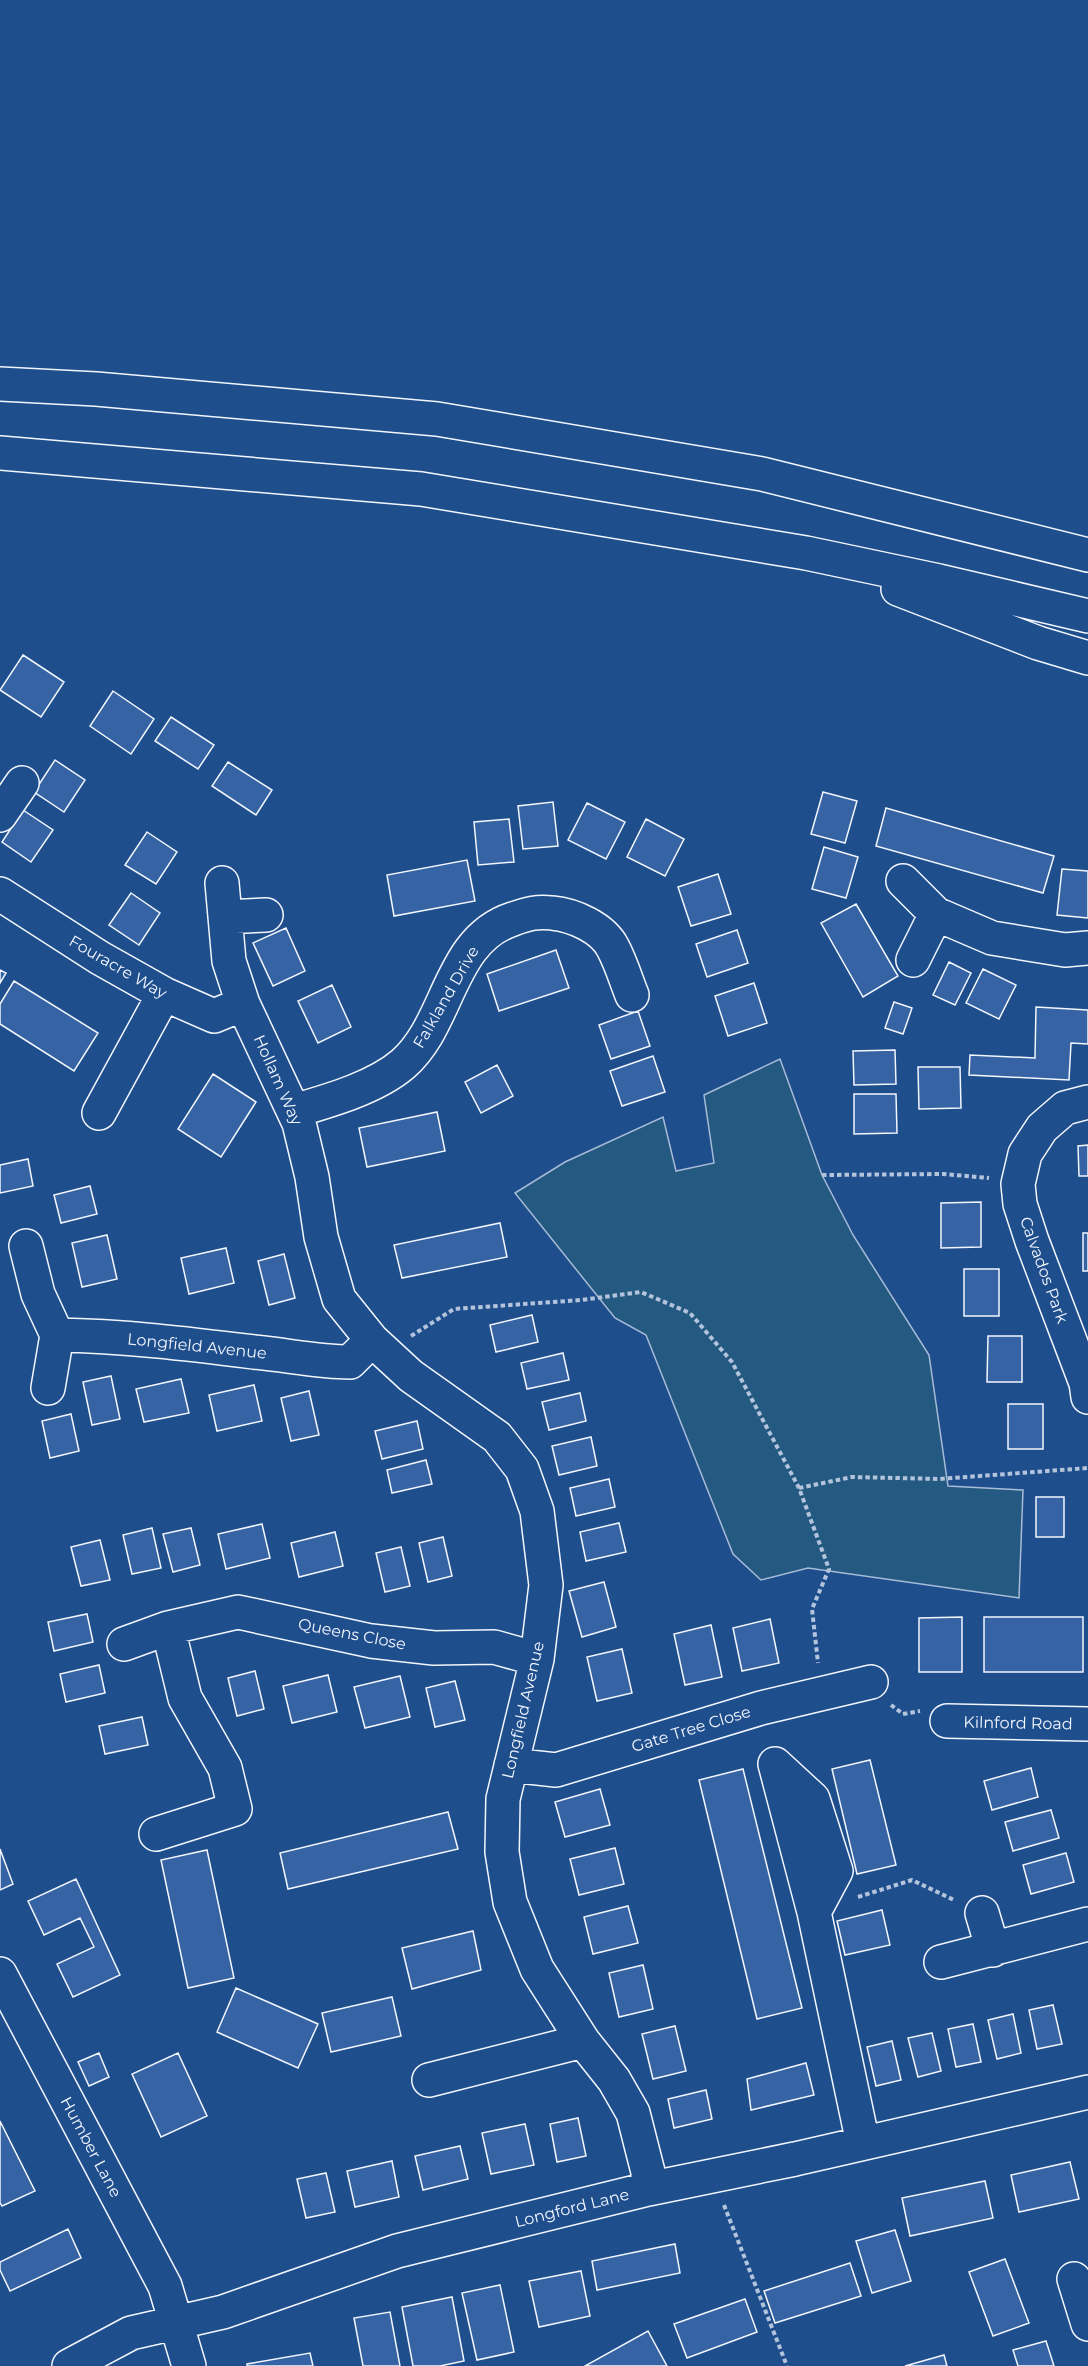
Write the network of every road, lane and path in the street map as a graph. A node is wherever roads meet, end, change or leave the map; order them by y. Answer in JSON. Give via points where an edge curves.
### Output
{"nodes":[{"id":1,"x":0,"y":384,"type":"edge"},
{"id":2,"x":0,"y":453,"type":"edge"},
{"id":3,"x":806,"y":553,"type":"junction"},
{"id":4,"x":1088,"y":555,"type":"edge"},
{"id":5,"x":1088,"y":616,"type":"edge"},
{"id":6,"x":1088,"y":658,"type":"edge"},
{"id":7,"x":22,"y":783,"type":"dead end"},
{"id":8,"x":0,"y":815,"type":"edge"},
{"id":9,"x":903,"y":881,"type":"dead end"},
{"id":10,"x":222,"y":883,"type":"dead end"},
{"id":11,"x":0,"y":894,"type":"edge"},
{"id":12,"x":936,"y":914,"type":"junction"},
{"id":13,"x":266,"y":915,"type":"dead end"},
{"id":14,"x":225,"y":917,"type":"junction"},
{"id":15,"x":1088,"y":948,"type":"edge"},
{"id":16,"x":913,"y":960,"type":"dead end"},
{"id":17,"x":164,"y":994,"type":"junction"},
{"id":18,"x":632,"y":995,"type":"dead end"},
{"id":19,"x":243,"y":1004,"type":"junction"},
{"id":20,"x":1088,"y":1102,"type":"edge"},
{"id":21,"x":294,"y":1112,"type":"junction"},
{"id":22,"x":99,"y":1113,"type":"dead end"},
{"id":23,"x":822,"y":1175,"type":"dead end"},
{"id":24,"x":1018,"y":1184,"type":"junction"},
{"id":25,"x":26,"y":1246,"type":"dead end"},
{"id":26,"x":57,"y":1335,"type":"junction"},
{"id":27,"x":380,"y":1348,"type":"junction"},
{"id":28,"x":48,"y":1388,"type":"dead end"},
{"id":29,"x":1087,"y":1388,"type":"edge"},
{"id":30,"x":1088,"y":1468,"type":"edge"},
{"id":31,"x":799,"y":1488,"type":"junction"},
{"id":32,"x":168,"y":1628,"type":"junction"},
{"id":33,"x":124,"y":1644,"type":"dead end"},
{"id":34,"x":537,"y":1659,"type":"junction"},
{"id":35,"x":871,"y":1682,"type":"joint"},
{"id":36,"x":821,"y":1694,"type":"junction"},
{"id":37,"x":947,"y":1721,"type":"joint"},
{"id":38,"x":1088,"y":1724,"type":"edge"},
{"id":39,"x":510,"y":1765,"type":"junction"},
{"id":40,"x":156,"y":1834,"type":"dead end"},
{"id":41,"x":814,"y":1912,"type":"joint"},
{"id":42,"x":982,"y":1913,"type":"joint"},
{"id":43,"x":1088,"y":1924,"type":"edge"},
{"id":44,"x":993,"y":1950,"type":"junction"},
{"id":45,"x":941,"y":1962,"type":"dead end"},
{"id":46,"x":0,"y":1974,"type":"edge"},
{"id":47,"x":583,"y":2042,"type":"junction"},
{"id":48,"x":429,"y":2080,"type":"dead end"},
{"id":49,"x":1088,"y":2092,"type":"edge"},
{"id":50,"x":863,"y":2143,"type":"junction"},
{"id":51,"x":713,"y":2176,"type":"junction"},
{"id":52,"x":648,"y":2189,"type":"junction"},
{"id":53,"x":1074,"y":2279,"type":"dead end"},
{"id":54,"x":176,"y":2322,"type":"junction"},
{"id":55,"x":1088,"y":2324,"type":"edge"},
{"id":56,"x":69,"y":2366,"type":"edge"},
{"id":57,"x":189,"y":2366,"type":"edge"},
{"id":58,"x":787,"y":2366,"type":"edge"}],
"edges":[{"from":1,"to":4,"type":"main road","via":[[437,419],[762,474]]},
{"from":2,"to":3,"type":"main road","via":[[421,489]]},
{"from":3,"to":5,"type":"main road"},
{"from":3,"to":6,"type":"main road","via":[[1038,643]]},
{"from":7,"to":8,"type":"main road"},
{"from":9,"to":12,"type":"main road"},
{"from":10,"to":14,"type":"main road","name":"Hollam Way"},
{"from":11,"to":17,"type":"main road","name":"Fouracre Way"},
{"from":12,"to":15,"type":"main road","via":[[992,938],[1065,950]]},
{"from":12,"to":16,"type":"main road"},
{"from":13,"to":14,"type":"main road"},
{"from":14,"to":19,"type":"main road","name":"Hollam Way","via":[[229,961]]},
{"from":17,"to":19,"type":"main road","name":"Fouracre Way","via":[[214,1016]]},
{"from":17,"to":22,"type":"main road"},
{"from":18,"to":21,"type":"main road","name":"Falkland Drive","via":[[613,946],[593,927],[568,914],[536,911],[506,921],[486,932],[468,951],[423,1044],[401,1066],[336,1099]]},
{"from":19,"to":21,"type":"main road","name":"Hollam Way"},
{"from":20,"to":24,"type":"main road","name":"Calvados Park","via":[[1065,1108],[1042,1128],[1025,1154]]},
{"from":21,"to":27,"type":"main road","name":"Hollam Way","via":[[339,1299]]},
{"from":23,"to":24,"type":"path","via":[[943,1174]]},
{"from":24,"to":29,"type":"main road","name":"Calvados Park","via":[[1032,1241]]},
{"from":25,"to":26,"type":"main road","via":[[38,1294]]},
{"from":26,"to":27,"type":"main road","name":"Longfield Avenue","via":[[148,1340],[323,1362],[350,1362]]},
{"from":26,"to":28,"type":"main road"},
{"from":27,"to":31,"type":"path","via":[[409,1337],[454,1309],[640,1292],[690,1313],[732,1362]]},
{"from":27,"to":34,"type":"main road","name":"Longfield Avenue","via":[[411,1376],[497,1437],[522,1469],[537,1511],[546,1585]]},
{"from":30,"to":31,"type":"path","via":[[939,1479],[852,1477]]},
{"from":31,"to":36,"type":"path","via":[[829,1569],[813,1609]]},
{"from":32,"to":33,"type":"main road","name":"Queens Close"},
{"from":32,"to":34,"type":"main road","name":"Queens Close","via":[[238,1612],[371,1641],[494,1647]]},
{"from":32,"to":40,"type":"main road","via":[[185,1698],[225,1768],[235,1809]]},
{"from":34,"to":39,"type":"main road","name":"Longfield Avenue"},
{"from":35,"to":36,"type":"main road","name":"Gate Tree Close"},
{"from":35,"to":37,"type":"path","via":[[903,1714],[928,1710]]},
{"from":36,"to":39,"type":"main road","name":"Gate Tree Close","via":[[761,1708],[556,1770]]},
{"from":37,"to":38,"type":"main road","name":"Kilnford Road"},
{"from":39,"to":47,"type":"main road","name":"Longfield Avenue","via":[[503,1799],[502,1852],[510,1902],[537,1969]]},
{"from":41,"to":42,"type":"path","via":[[912,1880]]},
{"from":41,"to":50,"type":"main road"},
{"from":42,"to":44,"type":"main road"},
{"from":43,"to":44,"type":"main road"},
{"from":44,"to":45,"type":"main road"},
{"from":46,"to":54,"type":"main road","name":"Humber Lane","via":[[165,2286]]},
{"from":47,"to":48,"type":"main road"},
{"from":47,"to":52,"type":"main road","name":"Longfield Avenue","via":[[614,2080],[633,2114],[648,2172]]},
{"from":49,"to":50,"type":"main road","name":"Longford Lane"},
{"from":50,"to":51,"type":"main road","name":"Longford Lane"},
{"from":51,"to":52,"type":"main road","name":"Longford Lane"},
{"from":51,"to":58,"type":"path"},
{"from":52,"to":54,"type":"main road","name":"Longford Lane","via":[[397,2251],[224,2312]]},
{"from":53,"to":55,"type":"main road"},
{"from":54,"to":56,"type":"main road","name":"Longford Lane","via":[[131,2333]]},
{"from":54,"to":57,"type":"main road","name":"Humber Lane"}]}
